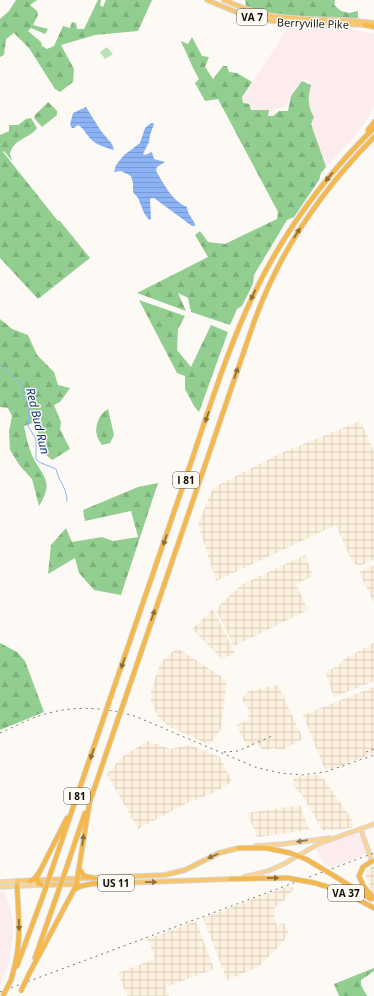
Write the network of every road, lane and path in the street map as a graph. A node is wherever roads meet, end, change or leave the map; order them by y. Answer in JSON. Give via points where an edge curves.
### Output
{"nodes":[{"id":1,"x":207,"y":0,"type":"edge"},
{"id":2,"x":224,"y":0,"type":"edge"},
{"id":3,"x":374,"y":23,"type":"edge"},
{"id":4,"x":364,"y":25,"type":"joint"},
{"id":5,"x":374,"y":27,"type":"edge"},
{"id":6,"x":374,"y":122,"type":"edge"},
{"id":7,"x":374,"y":128,"type":"edge"},
{"id":8,"x":374,"y":138,"type":"edge"},
{"id":9,"x":342,"y":162,"type":"junction"},
{"id":10,"x":77,"y":796,"type":"junction"},
{"id":11,"x":90,"y":800,"type":"junction"},
{"id":12,"x":374,"y":824,"type":"edge"},
{"id":13,"x":361,"y":830,"type":"junction"},
{"id":14,"x":341,"y":836,"type":"junction"},
{"id":15,"x":239,"y":848,"type":"junction"},
{"id":16,"x":372,"y":861,"type":"joint"},
{"id":17,"x":79,"y":868,"type":"junction"},
{"id":18,"x":41,"y":869,"type":"junction"},
{"id":19,"x":78,"y":879,"type":"junction"},
{"id":20,"x":231,"y":879,"type":"junction"},
{"id":21,"x":37,"y":880,"type":"junction"},
{"id":22,"x":30,"y":881,"type":"junction"},
{"id":23,"x":95,"y":881,"type":"junction"},
{"id":24,"x":0,"y":882,"type":"edge"},
{"id":25,"x":17,"y":884,"type":"junction"},
{"id":26,"x":76,"y":884,"type":"junction"},
{"id":27,"x":42,"y":885,"type":"junction"},
{"id":28,"x":0,"y":887,"type":"edge"},
{"id":29,"x":73,"y":892,"type":"junction"},
{"id":30,"x":374,"y":899,"type":"edge"},
{"id":31,"x":374,"y":908,"type":"edge"},
{"id":32,"x":29,"y":974,"type":"junction"},
{"id":33,"x":11,"y":980,"type":"junction"},
{"id":34,"x":20,"y":994,"type":"edge"},
{"id":35,"x":3,"y":996,"type":"edge"}],
"edges":[{"from":1,"to":4,"type":"highway","name":"Berryville Pike","number":"VA 7","via":[[236,12],[272,21]]},
{"from":2,"to":3,"type":"highway","name":"Berryville Pike","number":"VA 7","via":[[274,16]]},
{"from":4,"to":5,"type":"highway"},
{"from":6,"to":9,"type":"highway"},
{"from":7,"to":9,"type":"highway","number":"I 81"},
{"from":11,"to":8,"type":"highway","number":"I 81","one_way":true,"bridge":true,"via":[[266,292],[284,254],[305,220],[348,165]]},
{"from":9,"to":10,"type":"highway","number":"I 81","one_way":true,"bridge":true,"via":[[291,228],[267,268],[242,320]]},
{"from":10,"to":18,"type":"highway"},
{"from":10,"to":33,"type":"highway","number":"I 81","bridge":true,"via":[[24,951]]},
{"from":17,"to":11,"type":"highway","one_way":true},
{"from":11,"to":32,"type":"highway","number":"I 81","bridge":true},
{"from":12,"to":13,"type":"main road","number":"US 11"},
{"from":13,"to":14,"type":"main road","number":"US 11"},
{"from":13,"to":16,"type":"main road"},
{"from":14,"to":15,"type":"main road","number":"US 11","one_way":true},
{"from":14,"to":20,"type":"main road","number":"US 11","via":[[314,846],[268,871]]},
{"from":15,"to":23,"type":"highway","number":"US 11","one_way":true,"via":[[219,853],[171,874]]},
{"from":15,"to":30,"type":"highway","number":"VA 37","bridge":true,"via":[[266,848],[306,859]]},
{"from":16,"to":30,"type":"highway","via":[[363,867],[359,876]]},
{"from":17,"to":19,"type":"highway"},
{"from":17,"to":23,"type":"highway","via":[[82,875]]},
{"from":18,"to":21,"type":"highway"},
{"from":18,"to":22,"type":"highway"},
{"from":19,"to":21,"type":"highway","number":"US 11"},
{"from":19,"to":23,"type":"highway","number":"US 11"},
{"from":19,"to":26,"type":"highway"},
{"from":23,"to":20,"type":"highway","number":"US 11","one_way":true},
{"from":20,"to":31,"type":"highway","number":"VA 37","one_way":true,"bridge":true,"via":[[288,878],[315,882],[344,892]]},
{"from":21,"to":22,"type":"highway","number":"US 11"},
{"from":21,"to":27,"type":"highway"},
{"from":22,"to":25,"type":"highway","number":"US 11"},
{"from":23,"to":26,"type":"highway","number":"US 11"},
{"from":23,"to":29,"type":"highway"},
{"from":24,"to":25,"type":"main road","number":"US 11"},
{"from":25,"to":27,"type":"main road","number":"US 11"},
{"from":25,"to":28,"type":"main road","number":"US 11"},
{"from":25,"to":33,"type":"highway","one_way":true,"via":[[19,943]]},
{"from":26,"to":27,"type":"highway","number":"US 11"},
{"from":26,"to":29,"type":"highway"},
{"from":29,"to":32,"type":"highway"},
{"from":32,"to":34,"type":"highway","number":"I 81","bridge":true},
{"from":33,"to":35,"type":"highway","number":"I 81","bridge":true}]}
